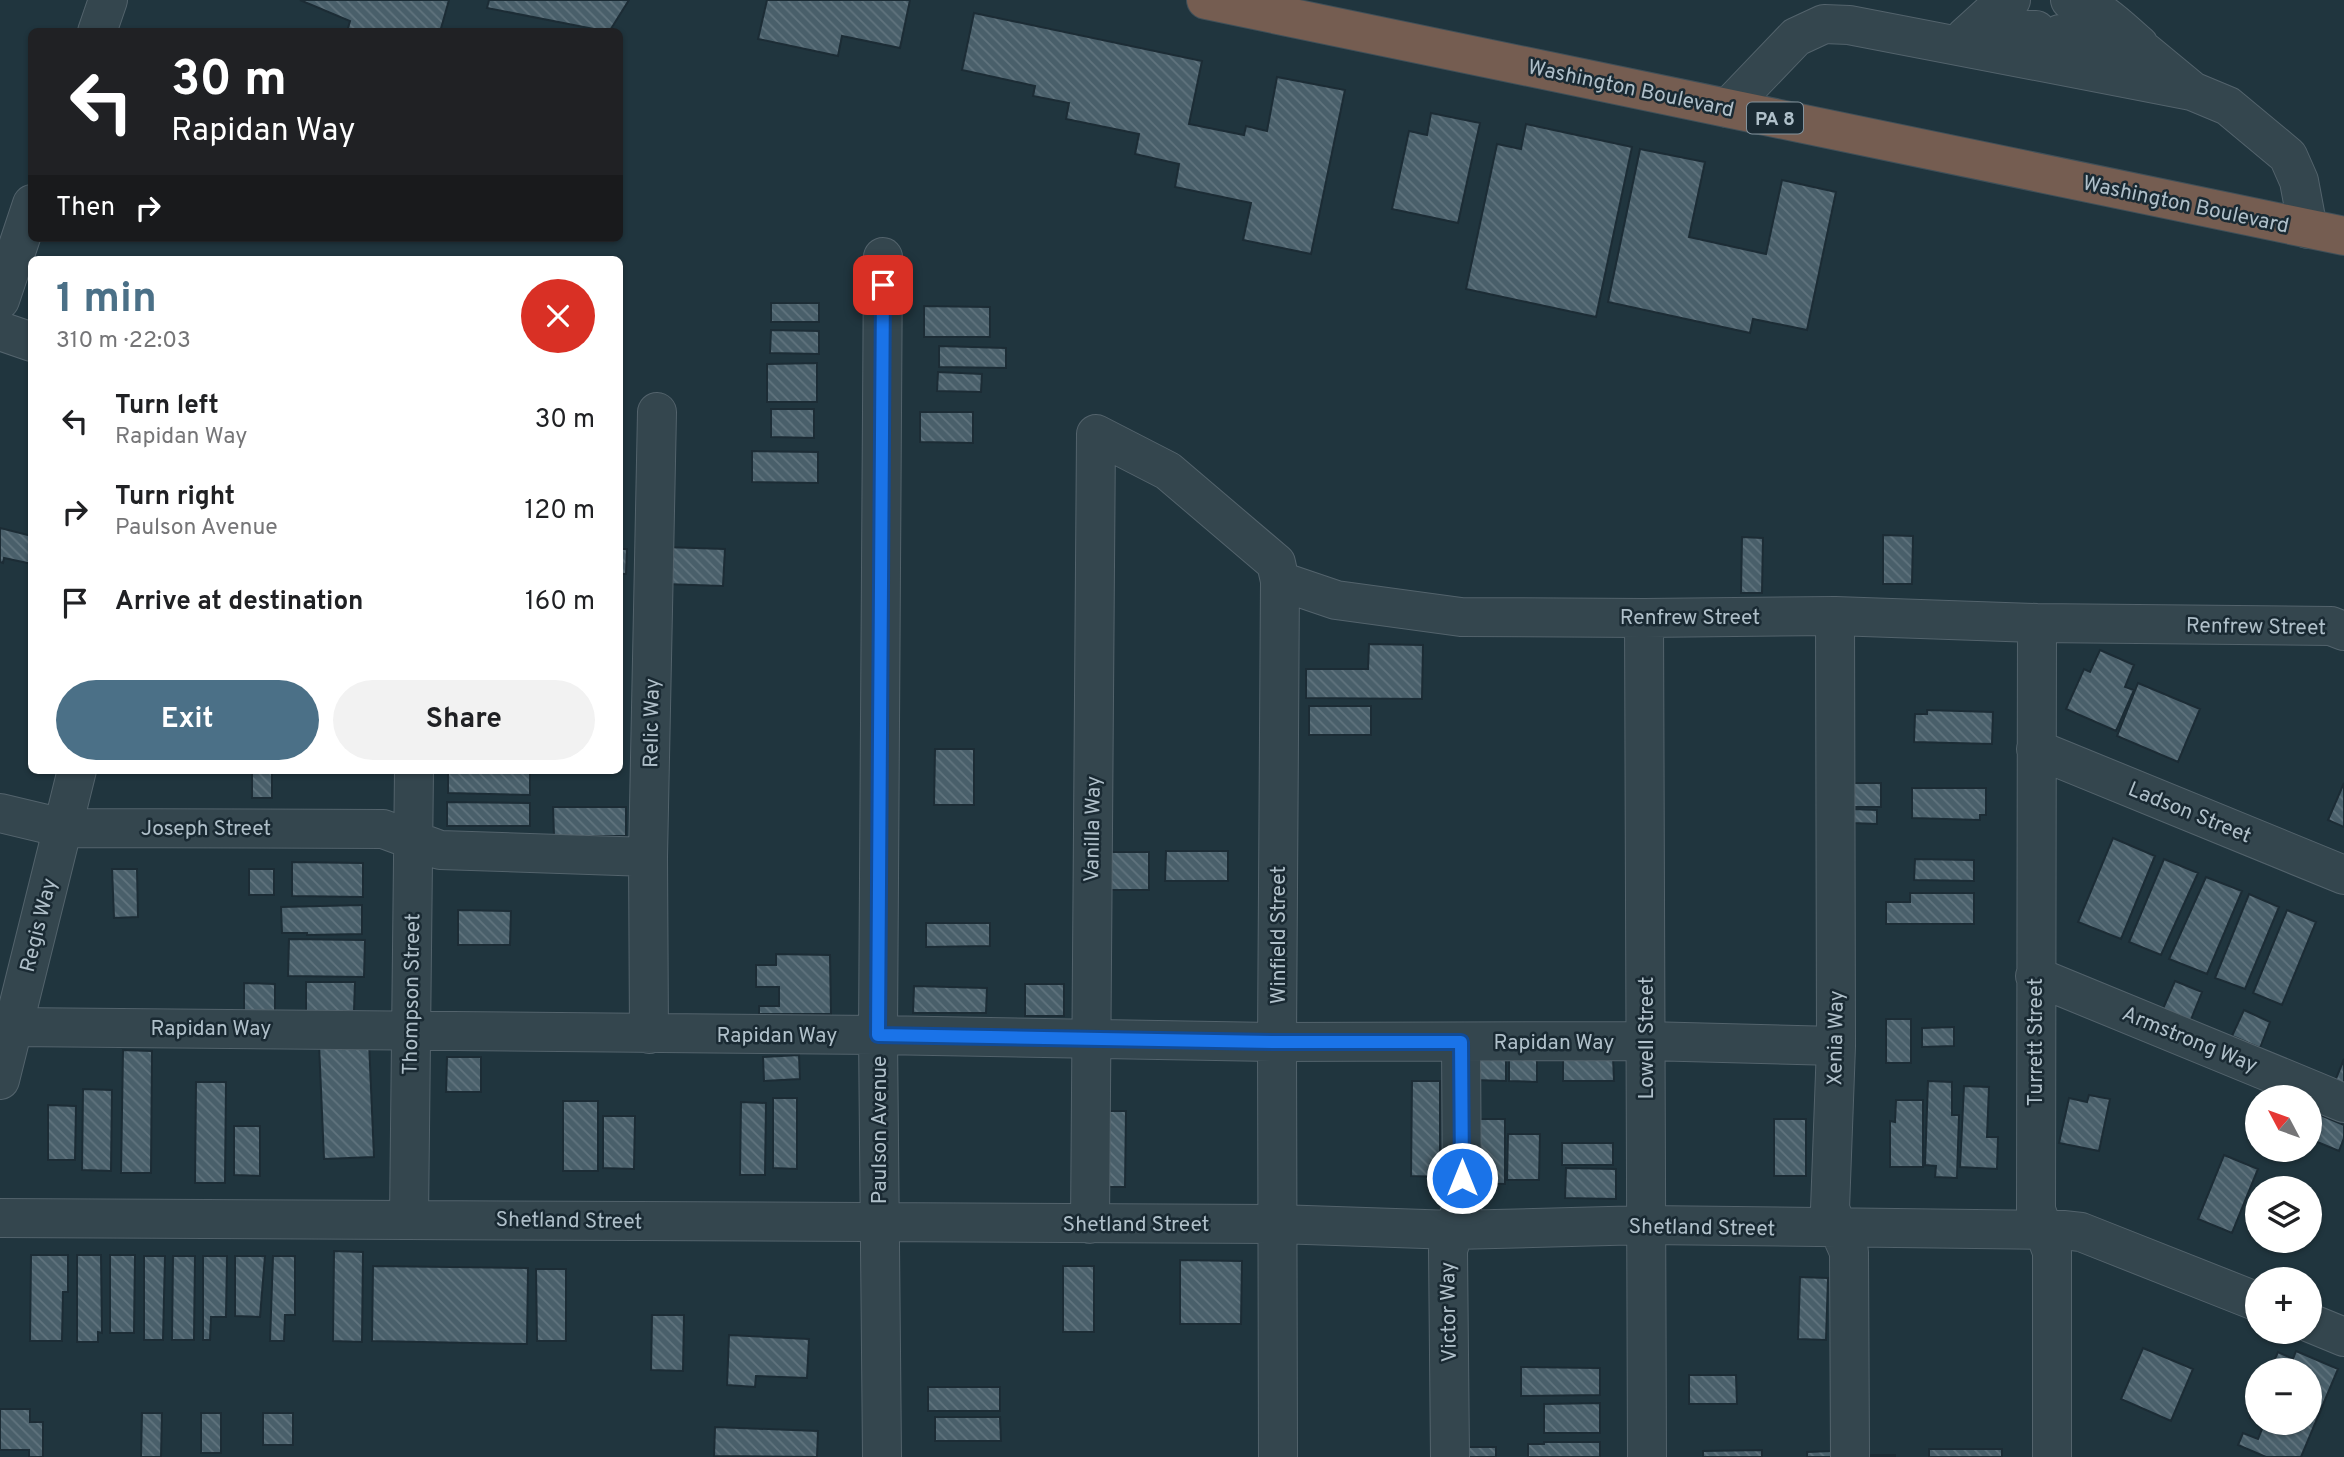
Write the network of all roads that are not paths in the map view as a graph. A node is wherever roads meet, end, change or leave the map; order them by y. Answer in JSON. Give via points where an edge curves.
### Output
{"nodes":[{"id":1,"x":108,"y":0,"type":"edge"},
{"id":2,"x":1206,"y":0,"type":"edge"},
{"id":3,"x":2011,"y":0,"type":"edge"},
{"id":4,"x":2055,"y":21,"type":"edge"},
{"id":5,"x":98,"y":28,"type":"edge"},
{"id":6,"x":1956,"y":46,"type":"junction"},
{"id":7,"x":2192,"y":91,"type":"junction"},
{"id":8,"x":1728,"y":108,"type":"junction"},
{"id":9,"x":27,"y":216,"type":"edge"},
{"id":10,"x":2326,"y":232,"type":"edge"},
{"id":11,"x":883,"y":257,"type":"dead end"},
{"id":12,"x":0,"y":300,"type":"edge"},
{"id":13,"x":0,"y":331,"type":"edge"},
{"id":14,"x":28,"y":341,"type":"edge"},
{"id":15,"x":657,"y":412,"type":"dead end"},
{"id":16,"x":1280,"y":580,"type":"junction"},
{"id":17,"x":1835,"y":616,"type":"junction"},
{"id":18,"x":1644,"y":618,"type":"junction"},
{"id":19,"x":2037,"y":623,"type":"junction"},
{"id":20,"x":2344,"y":631,"type":"edge"},
{"id":21,"x":2036,"y":748,"type":"junction"},
{"id":22,"x":76,"y":774,"type":"edge"},
{"id":23,"x":414,"y":774,"type":"edge"},
{"id":24,"x":0,"y":813,"type":"edge"},
{"id":25,"x":62,"y":828,"type":"junction"},
{"id":26,"x":412,"y":840,"type":"junction"},
{"id":27,"x":648,"y":857,"type":"junction"},
{"id":28,"x":2344,"y":876,"type":"edge"},
{"id":29,"x":2035,"y":976,"type":"junction"},
{"id":30,"x":13,"y":1027,"type":"junction"},
{"id":31,"x":410,"y":1030,"type":"junction"},
{"id":32,"x":649,"y":1034,"type":"junction"},
{"id":33,"x":878,"y":1035,"type":"junction"},
{"id":34,"x":1090,"y":1039,"type":"junction"},
{"id":35,"x":1646,"y":1041,"type":"junction"},
{"id":36,"x":1277,"y":1042,"type":"junction"},
{"id":37,"x":1461,"y":1042,"type":"junction"},
{"id":38,"x":1836,"y":1046,"type":"junction"},
{"id":39,"x":0,"y":1080,"type":"edge"},
{"id":40,"x":2344,"y":1103,"type":"edge"},
{"id":41,"x":0,"y":1218,"type":"edge"},
{"id":42,"x":409,"y":1219,"type":"junction"},
{"id":43,"x":879,"y":1223,"type":"junction"},
{"id":44,"x":1090,"y":1224,"type":"junction"},
{"id":45,"x":1277,"y":1224,"type":"junction"},
{"id":46,"x":1647,"y":1225,"type":"junction"},
{"id":47,"x":1839,"y":1229,"type":"junction"},
{"id":48,"x":1454,"y":1230,"type":"junction"},
{"id":49,"x":2044,"y":1230,"type":"junction"},
{"id":50,"x":2245,"y":1297,"type":"edge"},
{"id":51,"x":2322,"y":1328,"type":"edge"},
{"id":52,"x":2344,"y":1337,"type":"edge"},
{"id":53,"x":882,"y":1457,"type":"edge"},
{"id":54,"x":1278,"y":1457,"type":"edge"},
{"id":55,"x":1450,"y":1457,"type":"edge"},
{"id":56,"x":1647,"y":1457,"type":"edge"},
{"id":57,"x":1850,"y":1457,"type":"edge"},
{"id":58,"x":2052,"y":1457,"type":"edge"}],
"edges":[{"from":1,"to":5,"type":"street"},
{"from":2,"to":8,"type":"highway","name":"Washington Boulevard","number":"PA 8"},
{"from":3,"to":6,"type":"street"},
{"from":4,"to":6,"type":"street","via":[[1997,30]]},
{"from":4,"to":7,"type":"street","via":[[2146,52]]},
{"from":6,"to":7,"type":"street"},
{"from":6,"to":8,"type":"street","via":[[1824,24],[1796,37]]},
{"from":7,"to":10,"type":"street","via":[[2228,106],[2288,156]]},
{"from":8,"to":10,"type":"highway","name":"Washington Boulevard","number":"PA 8"},
{"from":9,"to":12,"type":"street"},
{"from":11,"to":33,"type":"street","name":"Paulson Avenue"},
{"from":13,"to":14,"type":"street"},
{"from":15,"to":27,"type":"street","name":"Relic Way"},
{"from":16,"to":18,"type":"street","name":"Renfrew Street","via":[[1336,600],[1461,617]]},
{"from":16,"to":34,"type":"street","name":"Vanilla Way","via":[[1276,563],[1168,471],[1096,434]]},
{"from":16,"to":36,"type":"street","name":"Winfield Street"},
{"from":17,"to":18,"type":"street","name":"Renfrew Street"},
{"from":17,"to":19,"type":"street","name":"Renfrew Street"},
{"from":17,"to":38,"type":"street","name":"Xenia Way"},
{"from":18,"to":35,"type":"street","name":"Lowell Street"},
{"from":19,"to":20,"type":"street","name":"Renfrew Street","via":[[2331,626]]},
{"from":19,"to":21,"type":"street","name":"Turrett Street"},
{"from":21,"to":28,"type":"street","name":"Ladson Street"},
{"from":21,"to":29,"type":"street","name":"Turrett Street"},
{"from":22,"to":25,"type":"street","name":"Regis Way"},
{"from":23,"to":26,"type":"street","name":"Thompson Street"},
{"from":24,"to":25,"type":"street","name":"Joseph Street"},
{"from":25,"to":26,"type":"street","name":"Joseph Street","via":[[383,829]]},
{"from":25,"to":30,"type":"street","name":"Regis Way"},
{"from":26,"to":27,"type":"street","name":"Joseph Street","via":[[440,850]]},
{"from":26,"to":31,"type":"street","name":"Thompson Street"},
{"from":27,"to":32,"type":"street","name":"Relic Way"},
{"from":29,"to":40,"type":"street","name":"Armstrong Way"},
{"from":29,"to":49,"type":"street","name":"Turrett Street","via":[[2036,1210]]},
{"from":30,"to":31,"type":"street","name":"Rapidan Way"},
{"from":30,"to":39,"type":"street","name":"Regis Way"},
{"from":31,"to":32,"type":"street","name":"Rapidan Way"},
{"from":31,"to":42,"type":"street","name":"Thompson Street"},
{"from":32,"to":33,"type":"street","name":"Rapidan Way"},
{"from":33,"to":34,"type":"street","name":"Rapidan Way"},
{"from":33,"to":43,"type":"street","name":"Paulson Avenue"},
{"from":34,"to":36,"type":"street","name":"Rapidan Way"},
{"from":34,"to":44,"type":"street","name":"Vanilla Way"},
{"from":35,"to":37,"type":"street","name":"Rapidan Way"},
{"from":35,"to":38,"type":"street","name":"Rapidan Way"},
{"from":35,"to":46,"type":"street","name":"Lowell Street"},
{"from":36,"to":37,"type":"street","name":"Rapidan Way"},
{"from":36,"to":45,"type":"street","name":"Winfield Street"},
{"from":37,"to":48,"type":"street","name":"Victor Way","via":[[1462,1206]]},
{"from":38,"to":47,"type":"street","name":"Xenia Way","via":[[1830,1209]]},
{"from":41,"to":42,"type":"street","name":"Shetland Street"},
{"from":42,"to":43,"type":"street","name":"Shetland Street"},
{"from":43,"to":44,"type":"street","name":"Shetland Street"},
{"from":43,"to":53,"type":"street","name":"Paulson Avenue"},
{"from":44,"to":45,"type":"street","name":"Shetland Street"},
{"from":45,"to":48,"type":"street","name":"Shetland Street"},
{"from":45,"to":54,"type":"street","name":"Winfield Street"},
{"from":46,"to":47,"type":"street","name":"Shetland Street"},
{"from":46,"to":48,"type":"street","name":"Shetland Street"},
{"from":46,"to":56,"type":"street","name":"Lowell Street"},
{"from":47,"to":49,"type":"street","name":"Shetland Street"},
{"from":47,"to":57,"type":"street","name":"Xenia Way","via":[[1849,1252]]},
{"from":48,"to":55,"type":"street","name":"Victor Way","via":[[1448,1250]]},
{"from":49,"to":50,"type":"street","name":"Shetland Street","via":[[2081,1232]]},
{"from":49,"to":58,"type":"street","name":"Turrett Street","via":[[2052,1252]]},
{"from":51,"to":52,"type":"street"}]}
